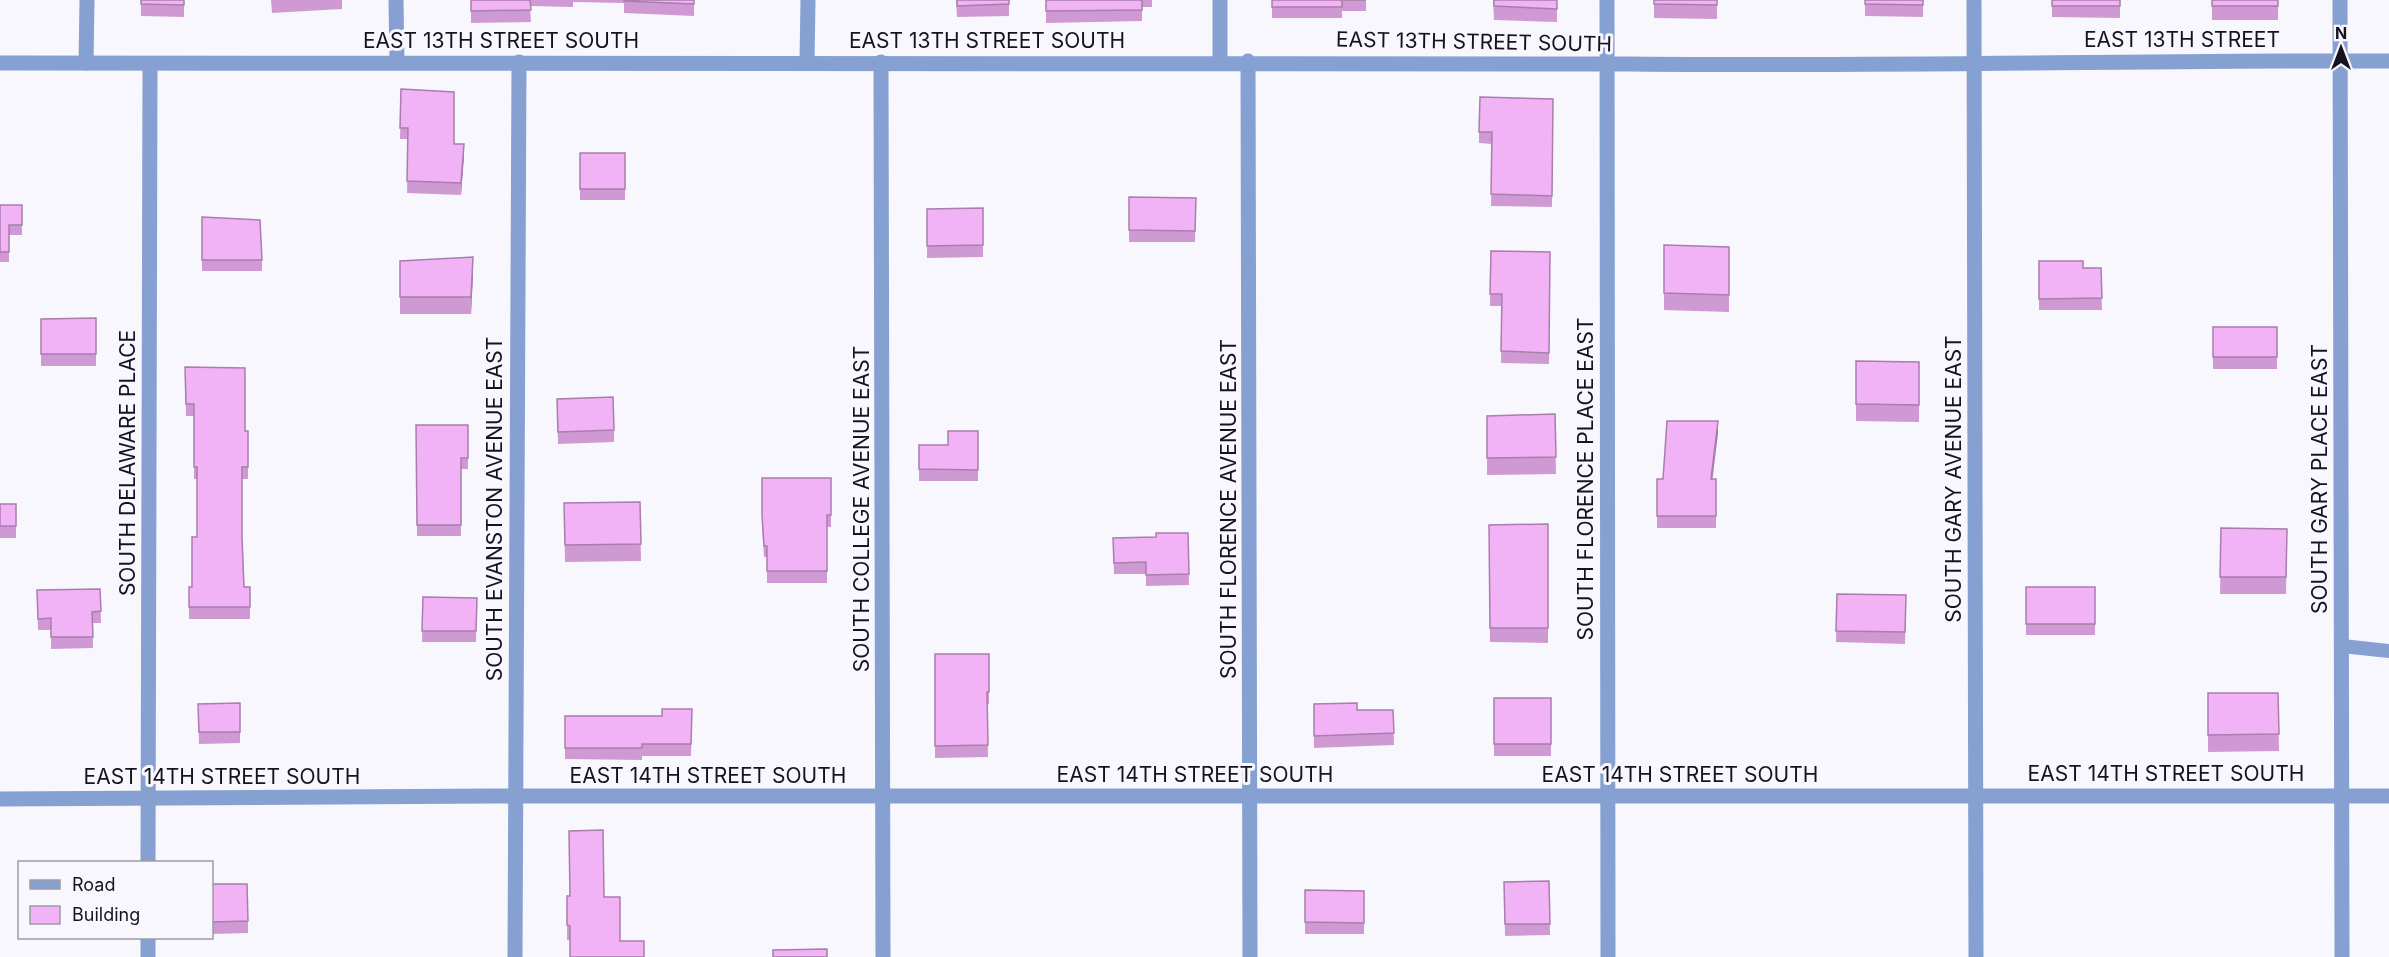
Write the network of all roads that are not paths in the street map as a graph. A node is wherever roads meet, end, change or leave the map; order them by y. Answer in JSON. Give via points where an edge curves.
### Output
{"nodes":[{"id":1,"x":87,"y":0,"type":"edge"},
{"id":2,"x":396,"y":0,"type":"edge"},
{"id":3,"x":808,"y":0,"type":"edge"},
{"id":4,"x":1220,"y":0,"type":"edge"},
{"id":5,"x":1607,"y":0,"type":"edge"},
{"id":6,"x":1974,"y":0,"type":"edge"},
{"id":7,"x":2340,"y":0,"type":"edge"},
{"id":8,"x":2389,"y":60,"type":"edge"},
{"id":9,"x":1220,"y":61,"type":"junction"},
{"id":10,"x":1248,"y":61,"type":"junction"},
{"id":11,"x":2340,"y":61,"type":"junction"},
{"id":12,"x":397,"y":62,"type":"junction"},
{"id":13,"x":519,"y":62,"type":"junction"},
{"id":14,"x":807,"y":62,"type":"junction"},
{"id":15,"x":881,"y":62,"type":"junction"},
{"id":16,"x":1975,"y":62,"type":"junction"},
{"id":17,"x":0,"y":63,"type":"edge"},
{"id":18,"x":86,"y":63,"type":"junction"},
{"id":19,"x":150,"y":64,"type":"junction"},
{"id":20,"x":1607,"y":64,"type":"junction"},
{"id":21,"x":2342,"y":646,"type":"junction"},
{"id":22,"x":2389,"y":651,"type":"edge"},
{"id":23,"x":1976,"y":795,"type":"junction"},
{"id":24,"x":2342,"y":795,"type":"junction"},
{"id":25,"x":515,"y":796,"type":"junction"},
{"id":26,"x":884,"y":796,"type":"junction"},
{"id":27,"x":1250,"y":796,"type":"junction"},
{"id":28,"x":1607,"y":796,"type":"junction"},
{"id":29,"x":2389,"y":796,"type":"edge"},
{"id":30,"x":0,"y":799,"type":"edge"},
{"id":31,"x":148,"y":799,"type":"junction"},
{"id":32,"x":148,"y":861,"type":"edge"},
{"id":33,"x":148,"y":939,"type":"edge"},
{"id":34,"x":148,"y":957,"type":"edge"},
{"id":35,"x":515,"y":957,"type":"edge"},
{"id":36,"x":884,"y":957,"type":"edge"},
{"id":37,"x":1250,"y":957,"type":"edge"},
{"id":38,"x":1608,"y":957,"type":"edge"},
{"id":39,"x":1976,"y":957,"type":"edge"},
{"id":40,"x":2342,"y":957,"type":"edge"}],
"edges":[{"from":1,"to":18,"type":"street"},
{"from":2,"to":12,"type":"street"},
{"from":3,"to":14,"type":"street"},
{"from":4,"to":9,"type":"street"},
{"from":5,"to":20,"type":"street","name":"SOUTH FLORENCE PLACE EAST"},
{"from":6,"to":16,"type":"street","name":"SOUTH GARY AVENUE EAST"},
{"from":7,"to":11,"type":"street","name":"SOUTH GARY PLACE EAST"},
{"from":8,"to":11,"type":"street","name":"EAST 13TH STREET"},
{"from":9,"to":10,"type":"street","name":"EAST 13TH STREET SOUTH"},
{"from":9,"to":15,"type":"street","name":"EAST 13TH STREET SOUTH"},
{"from":10,"to":20,"type":"street","name":"EAST 13TH STREET SOUTH"},
{"from":10,"to":27,"type":"street","name":"SOUTH FLORENCE AVENUE EAST"},
{"from":11,"to":16,"type":"street","name":"EAST 13TH STREET"},
{"from":11,"to":21,"type":"street","name":"SOUTH GARY PLACE EAST"},
{"from":12,"to":13,"type":"street","name":"EAST 13TH STREET SOUTH"},
{"from":12,"to":19,"type":"street","name":"EAST 13TH STREET SOUTH"},
{"from":13,"to":14,"type":"street","name":"EAST 13TH STREET SOUTH"},
{"from":13,"to":25,"type":"street","name":"SOUTH EVANSTON AVENUE EAST"},
{"from":14,"to":15,"type":"street","name":"EAST 13TH STREET SOUTH"},
{"from":15,"to":26,"type":"street","name":"SOUTH COLLEGE AVENUE EAST"},
{"from":16,"to":20,"type":"street","name":"EAST 13TH STREET SOUTH"},
{"from":16,"to":23,"type":"street","name":"SOUTH GARY AVENUE EAST"},
{"from":17,"to":18,"type":"street","name":"EAST 13TH STREET SOUTH"},
{"from":18,"to":19,"type":"street","name":"EAST 13TH STREET SOUTH"},
{"from":19,"to":31,"type":"street","name":"SOUTH DELAWARE PLACE"},
{"from":20,"to":28,"type":"street","name":"SOUTH FLORENCE PLACE EAST"},
{"from":21,"to":22,"type":"lane"},
{"from":21,"to":24,"type":"street","name":"SOUTH GARY PLACE EAST"},
{"from":23,"to":24,"type":"street","name":"EAST 14TH STREET SOUTH"},
{"from":23,"to":28,"type":"street","name":"EAST 14TH STREET SOUTH"},
{"from":23,"to":39,"type":"street","name":"SOUTH GARY AVENUE EAST"},
{"from":24,"to":29,"type":"street","name":"EAST 14TH STREET SOUTH"},
{"from":24,"to":40,"type":"street","name":"SOUTH GARY PLACE EAST"},
{"from":25,"to":26,"type":"street","name":"EAST 14TH STREET SOUTH"},
{"from":25,"to":31,"type":"street","name":"EAST 14TH STREET SOUTH"},
{"from":25,"to":35,"type":"street","name":"SOUTH EVANSTON AVENUE EAST"},
{"from":26,"to":27,"type":"street","name":"EAST 14TH STREET SOUTH"},
{"from":26,"to":36,"type":"street","name":"SOUTH COLLEGE AVENUE EAST"},
{"from":27,"to":28,"type":"street","name":"EAST 14TH STREET SOUTH"},
{"from":27,"to":37,"type":"street","name":"SOUTH FLORENCE AVENUE EAST"},
{"from":28,"to":38,"type":"street","name":"SOUTH FLORENCE PLACE EAST"},
{"from":30,"to":31,"type":"street","name":"EAST 14TH STREET SOUTH"},
{"from":31,"to":32,"type":"street","name":"SOUTH DELAWARE PLACE"},
{"from":33,"to":34,"type":"street"}]}
